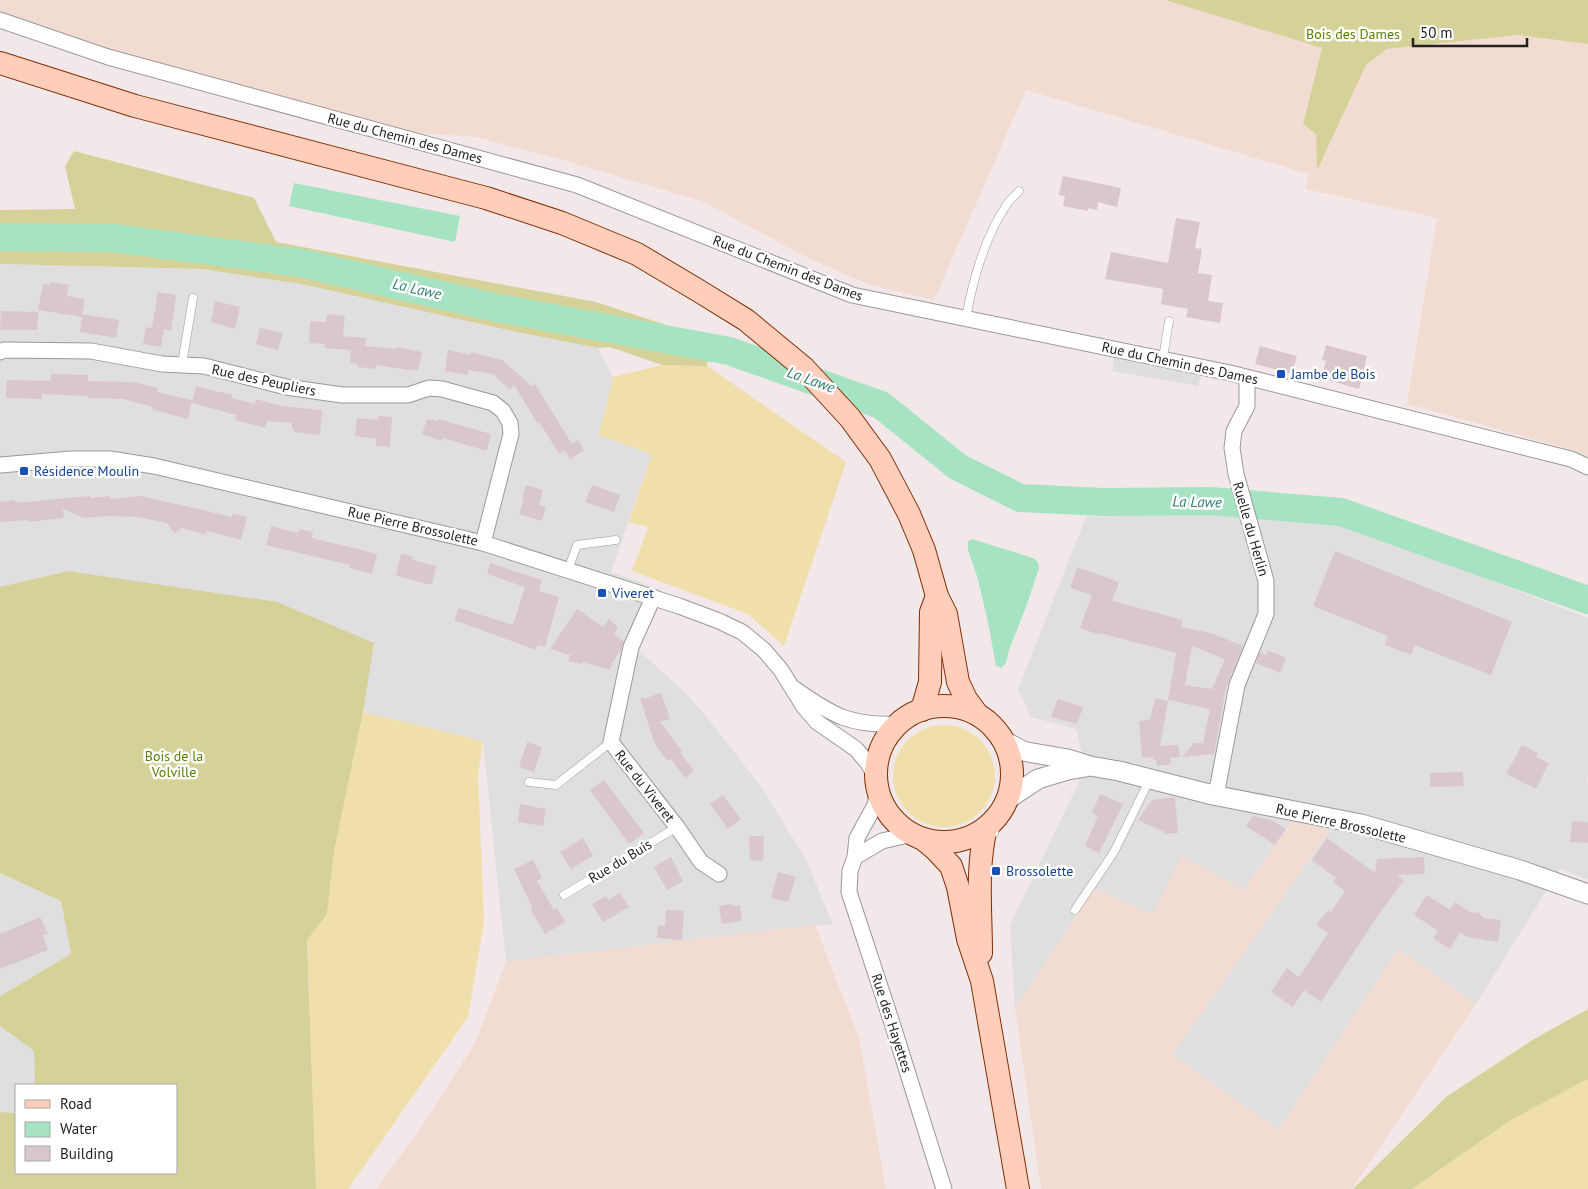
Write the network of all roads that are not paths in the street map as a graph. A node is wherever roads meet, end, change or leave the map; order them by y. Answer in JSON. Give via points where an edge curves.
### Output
{"nodes":[{"id":1,"x":0,"y":20,"type":"edge"},
{"id":2,"x":0,"y":62,"type":"edge"},
{"id":3,"x":1019,"y":191,"type":"dead end"},
{"id":4,"x":192,"y":298,"type":"dead end"},
{"id":5,"x":966,"y":319,"type":"junction"},
{"id":6,"x":1169,"y":321,"type":"dead end"},
{"id":7,"x":0,"y":352,"type":"edge"},
{"id":8,"x":1163,"y":358,"type":"junction"},
{"id":9,"x":182,"y":364,"type":"junction"},
{"id":10,"x":1247,"y":378,"type":"junction"},
{"id":11,"x":0,"y":465,"type":"edge"},
{"id":12,"x":1588,"y":467,"type":"edge"},
{"id":13,"x":616,"y":540,"type":"dead end"},
{"id":14,"x":483,"y":543,"type":"junction"},
{"id":15,"x":568,"y":570,"type":"junction"},
{"id":16,"x":931,"y":595,"type":"junction"},
{"id":17,"x":653,"y":598,"type":"junction"},
{"id":18,"x":792,"y":687,"type":"junction"},
{"id":19,"x":976,"y":714,"type":"junction"},
{"id":20,"x":912,"y":716,"type":"junction"},
{"id":21,"x":1004,"y":741,"type":"junction"},
{"id":22,"x":611,"y":742,"type":"junction"},
{"id":23,"x":1090,"y":766,"type":"junction"},
{"id":24,"x":1150,"y":779,"type":"junction"},
{"id":25,"x":529,"y":782,"type":"dead end"},
{"id":26,"x":877,"y":783,"type":"junction"},
{"id":27,"x":1213,"y":795,"type":"junction"},
{"id":28,"x":996,"y":820,"type":"junction"},
{"id":29,"x":677,"y":827,"type":"junction"},
{"id":30,"x":918,"y":836,"type":"junction"},
{"id":31,"x":854,"y":857,"type":"junction"},
{"id":32,"x":719,"y":874,"type":"dead end"},
{"id":33,"x":1588,"y":894,"type":"edge"},
{"id":34,"x":564,"y":895,"type":"dead end"},
{"id":35,"x":1075,"y":910,"type":"dead end"},
{"id":36,"x":989,"y":925,"type":"dead end"},
{"id":37,"x":982,"y":981,"type":"junction"},
{"id":38,"x":944,"y":1189,"type":"edge"},
{"id":39,"x":1018,"y":1189,"type":"edge"}],
"edges":[{"from":1,"to":5,"type":"street","name":"Rue du Chemin des Dames","via":[[108,57],[577,185],[852,295]]},
{"from":2,"to":16,"type":"main road","via":[[135,106],[486,198],[562,223],[637,254],[746,320],[804,368],[850,418],[880,460],[908,514],[929,562]]},
{"from":3,"to":5,"type":"lane","via":[[1006,205],[991,233],[971,289]]},
{"from":4,"to":9,"type":"lane"},
{"from":5,"to":8,"type":"street","name":"Rue du Chemin des Dames"},
{"from":6,"to":8,"type":"lane"},
{"from":7,"to":9,"type":"street","name":"Rue des Peupliers","via":[[91,351],[162,364]]},
{"from":8,"to":10,"type":"street","name":"Rue du Chemin des Dames"},
{"from":9,"to":14,"type":"street","name":"Rue des Peupliers","via":[[204,366],[286,387],[342,395],[408,395],[429,388],[493,403],[510,422],[511,434]]},
{"from":10,"to":12,"type":"street","name":"Rue du Chemin des Dames","via":[[1571,459]]},
{"from":10,"to":27,"type":"street","name":"Ruelle du Herlin","via":[[1247,406],[1234,431],[1232,448],[1236,474],[1266,581],[1266,614],[1237,684],[1218,785]]},
{"from":11,"to":14,"type":"street","name":"Rue Pierre Brossolette","via":[[71,459],[137,463]]},
{"from":13,"to":15,"type":"lane","via":[[577,545]]},
{"from":14,"to":15,"type":"street","name":"Rue Pierre Brossolette"},
{"from":15,"to":17,"type":"street","name":"Rue Pierre Brossolette"},
{"from":16,"to":19,"type":"main road","via":[[946,614],[958,682]]},
{"from":16,"to":20,"type":"main road","via":[[930,682]]},
{"from":17,"to":18,"type":"street","name":"Rue Pierre Brossolette","via":[[742,632],[764,650]]},
{"from":17,"to":22,"type":"street","name":"Rue du Viveret","via":[[631,647]]},
{"from":18,"to":20,"type":"street","name":"Rue Pierre Brossolette","via":[[823,708],[867,724]]},
{"from":18,"to":26,"type":"street","name":"Rue Pierre Brossolette","via":[[816,722],[856,749],[867,762]]},
{"from":19,"to":20,"type":"main road","via":[[950,706],[936,707]]},
{"from":19,"to":21,"type":"main road"},
{"from":20,"to":26,"type":"main road","via":[[890,733],[880,754]]},
{"from":21,"to":23,"type":"street","name":"Rue Pierre Brossolette","via":[[1023,751]]},
{"from":21,"to":28,"type":"main road","via":[[1012,764],[1011,788]]},
{"from":22,"to":25,"type":"lane","via":[[556,785]]},
{"from":22,"to":29,"type":"street","name":"Rue du Viveret"},
{"from":23,"to":24,"type":"street","name":"Rue Pierre Brossolette"},
{"from":23,"to":28,"type":"street","name":"Rue Pierre Brossolette","via":[[1038,778]]},
{"from":24,"to":27,"type":"street","name":"Rue Pierre Brossolette"},
{"from":24,"to":35,"type":"lane","via":[[1114,852]]},
{"from":26,"to":30,"type":"main road","via":[[883,804],[891,816]]},
{"from":26,"to":31,"type":"street","name":"Rue des Hayettes","via":[[875,805],[857,838]]},
{"from":27,"to":33,"type":"street","name":"Rue Pierre Brossolette","via":[[1361,824],[1520,870]]},
{"from":28,"to":30,"type":"main road","via":[[971,837],[956,841],[939,842]]},
{"from":28,"to":37,"type":"main road","via":[[983,841],[979,896]]},
{"from":29,"to":32,"type":"street","name":"Rue du Viveret","via":[[701,862]]},
{"from":29,"to":34,"type":"lane","name":"Rue du Buis"},
{"from":30,"to":31,"type":"street","via":[[882,841]]},
{"from":30,"to":37,"type":"main road","via":[[952,866],[968,939]]},
{"from":31,"to":38,"type":"street","name":"Rue des Hayettes","via":[[849,892]]},
{"from":36,"to":37,"type":"lane"},
{"from":37,"to":39,"type":"main road"}]}
